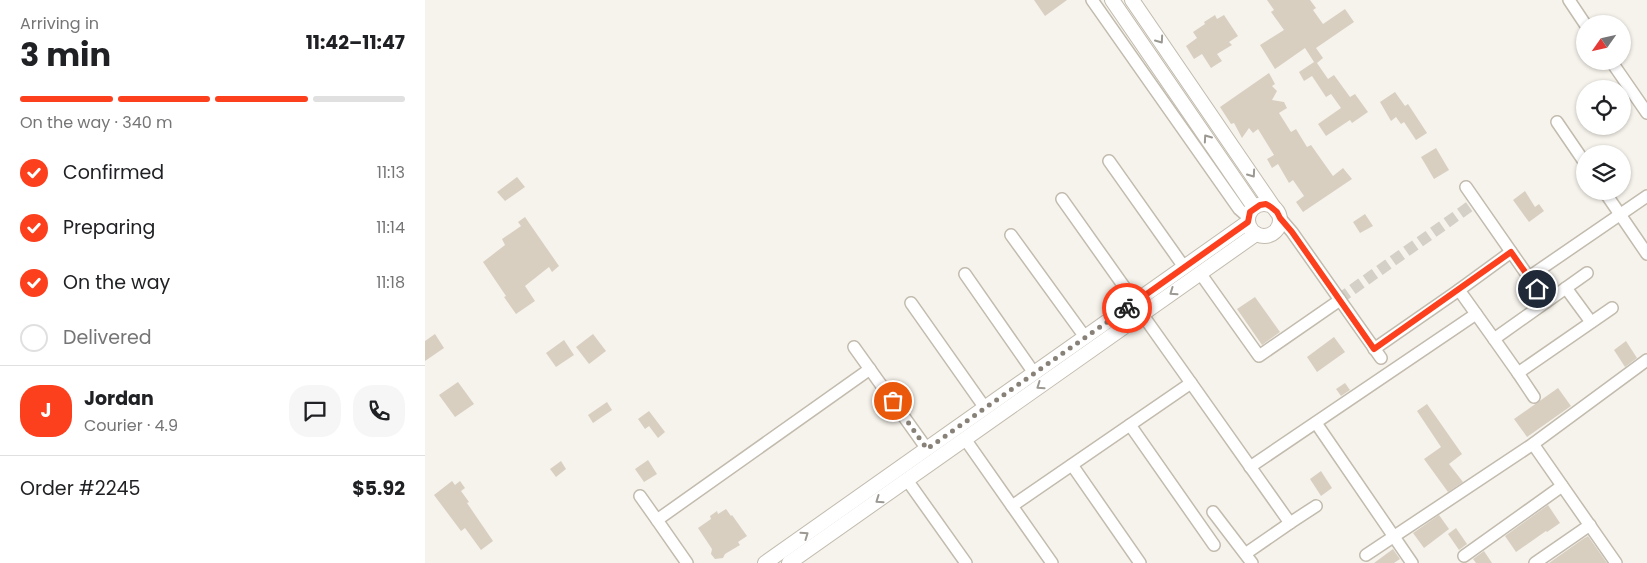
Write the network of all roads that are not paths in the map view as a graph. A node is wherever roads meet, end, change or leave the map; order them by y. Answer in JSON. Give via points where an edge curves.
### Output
{"nodes":[{"id":1,"x":1092,"y":0,"type":"edge"},
{"id":2,"x":1112,"y":0,"type":"edge"},
{"id":3,"x":1132,"y":0,"type":"edge"},
{"id":4,"x":1569,"y":0,"type":"edge"},
{"id":5,"x":1579,"y":15,"type":"edge"},
{"id":6,"x":1617,"y":70,"type":"edge"},
{"id":7,"x":1647,"y":113,"type":"edge"},
{"id":8,"x":1557,"y":122,"type":"dead end"},
{"id":9,"x":1576,"y":150,"type":"edge"},
{"id":10,"x":1109,"y":161,"type":"dead end"},
{"id":11,"x":1466,"y":187,"type":"dead end"},
{"id":12,"x":1647,"y":196,"type":"edge"},
{"id":13,"x":1062,"y":199,"type":"dead end"},
{"id":14,"x":1610,"y":200,"type":"edge"},
{"id":15,"x":1620,"y":214,"type":"junction"},
{"id":16,"x":1279,"y":215,"type":"junction"},
{"id":17,"x":1251,"y":220,"type":"junction"},
{"id":18,"x":1011,"y":235,"type":"dead end"},
{"id":19,"x":1511,"y":252,"type":"junction"},
{"id":20,"x":1647,"y":254,"type":"edge"},
{"id":21,"x":1184,"y":267,"type":"junction"},
{"id":22,"x":1200,"y":273,"type":"junction"},
{"id":23,"x":1587,"y":273,"type":"dead end"},
{"id":24,"x":965,"y":274,"type":"dead end"},
{"id":25,"x":1529,"y":277,"type":"junction"},
{"id":26,"x":1566,"y":288,"type":"junction"},
{"id":27,"x":1459,"y":290,"type":"junction"},
{"id":28,"x":1340,"y":300,"type":"junction"},
{"id":29,"x":1546,"y":302,"type":"junction"},
{"id":30,"x":911,"y":303,"type":"dead end"},
{"id":31,"x":1138,"y":308,"type":"junction"},
{"id":32,"x":1612,"y":308,"type":"dead end"},
{"id":33,"x":1476,"y":314,"type":"junction"},
{"id":34,"x":1591,"y":322,"type":"junction"},
{"id":35,"x":1085,"y":337,"type":"junction"},
{"id":36,"x":1494,"y":339,"type":"junction"},
{"id":37,"x":854,"y":347,"type":"dead end"},
{"id":38,"x":1647,"y":360,"type":"edge"},
{"id":39,"x":871,"y":369,"type":"junction"},
{"id":40,"x":1034,"y":373,"type":"junction"},
{"id":41,"x":1518,"y":374,"type":"junction"},
{"id":42,"x":1191,"y":383,"type":"junction"},
{"id":43,"x":1534,"y":397,"type":"dead end"},
{"id":44,"x":985,"y":408,"type":"junction"},
{"id":45,"x":1317,"y":422,"type":"junction"},
{"id":46,"x":1130,"y":425,"type":"junction"},
{"id":47,"x":965,"y":439,"type":"junction"},
{"id":48,"x":1533,"y":444,"type":"junction"},
{"id":49,"x":927,"y":449,"type":"junction"},
{"id":50,"x":1071,"y":466,"type":"junction"},
{"id":51,"x":1251,"y":468,"type":"junction"},
{"id":52,"x":907,"y":480,"type":"junction"},
{"id":53,"x":1562,"y":486,"type":"junction"},
{"id":54,"x":641,"y":496,"type":"dead end"},
{"id":55,"x":1012,"y":506,"type":"junction"},
{"id":56,"x":1316,"y":506,"type":"dead end"},
{"id":57,"x":1213,"y":512,"type":"dead end"},
{"id":58,"x":657,"y":520,"type":"junction"},
{"id":59,"x":1290,"y":523,"type":"junction"},
{"id":60,"x":1589,"y":525,"type":"junction"},
{"id":61,"x":1393,"y":536,"type":"junction"},
{"id":62,"x":1214,"y":545,"type":"dead end"},
{"id":63,"x":1366,"y":554,"type":"dead end"},
{"id":64,"x":1464,"y":556,"type":"dead end"},
{"id":65,"x":1250,"y":558,"type":"edge"},
{"id":66,"x":687,"y":563,"type":"edge"},
{"id":67,"x":765,"y":563,"type":"edge"},
{"id":68,"x":789,"y":563,"type":"edge"},
{"id":69,"x":966,"y":563,"type":"edge"},
{"id":70,"x":1052,"y":563,"type":"edge"},
{"id":71,"x":1140,"y":563,"type":"edge"},
{"id":72,"x":1412,"y":563,"type":"edge"},
{"id":73,"x":1535,"y":563,"type":"edge"},
{"id":74,"x":1616,"y":563,"type":"edge"}],
"edges":[{"from":1,"to":17,"type":"street","via":[[1239,209]]},
{"from":17,"to":2,"type":"street","one_way":true},
{"from":3,"to":16,"type":"street","one_way":true},
{"from":4,"to":5,"type":"street"},
{"from":6,"to":7,"type":"street"},
{"from":8,"to":9,"type":"street"},
{"from":10,"to":21,"type":"street"},
{"from":11,"to":19,"type":"street"},
{"from":12,"to":15,"type":"street"},
{"from":13,"to":31,"type":"street"},
{"from":14,"to":15,"type":"street"},
{"from":15,"to":20,"type":"street"},
{"from":15,"to":25,"type":"street"},
{"from":16,"to":17,"type":"street","via":[[1266,204],[1260,205]]},
{"from":16,"to":17,"type":"street","via":[[1279,226],[1269,236],[1263,236]]},
{"from":16,"to":28,"type":"street"},
{"from":17,"to":21,"type":"street"},
{"from":17,"to":22,"type":"street"},
{"from":18,"to":35,"type":"street"},
{"from":19,"to":25,"type":"street"},
{"from":19,"to":27,"type":"street"},
{"from":21,"to":31,"type":"street"},
{"from":22,"to":28,"type":"street","via":[[1259,356]]},
{"from":22,"to":31,"type":"street","one_way":true},
{"from":23,"to":26,"type":"street"},
{"from":24,"to":40,"type":"street"},
{"from":25,"to":29,"type":"street"},
{"from":26,"to":29,"type":"street"},
{"from":26,"to":34,"type":"street"},
{"from":27,"to":28,"type":"street","via":[[1378,353]]},
{"from":27,"to":33,"type":"street"},
{"from":29,"to":36,"type":"street"},
{"from":30,"to":44,"type":"street"},
{"from":31,"to":35,"type":"street"},
{"from":31,"to":42,"type":"street"},
{"from":31,"to":47,"type":"street","one_way":true},
{"from":32,"to":34,"type":"street"},
{"from":33,"to":36,"type":"street"},
{"from":33,"to":45,"type":"street"},
{"from":34,"to":41,"type":"street"},
{"from":35,"to":40,"type":"street"},
{"from":36,"to":41,"type":"street"},
{"from":37,"to":39,"type":"street"},
{"from":38,"to":48,"type":"street"},
{"from":39,"to":49,"type":"street"},
{"from":39,"to":58,"type":"street"},
{"from":40,"to":44,"type":"street"},
{"from":41,"to":43,"type":"street"},
{"from":42,"to":46,"type":"street"},
{"from":42,"to":51,"type":"street"},
{"from":44,"to":49,"type":"street"},
{"from":45,"to":51,"type":"street"},
{"from":45,"to":61,"type":"street"},
{"from":46,"to":50,"type":"street"},
{"from":46,"to":62,"type":"street"},
{"from":47,"to":52,"type":"street"},
{"from":47,"to":55,"type":"street"},
{"from":48,"to":53,"type":"street"},
{"from":48,"to":61,"type":"street"},
{"from":67,"to":49,"type":"street","one_way":true},
{"from":50,"to":55,"type":"street"},
{"from":50,"to":71,"type":"street"},
{"from":51,"to":59,"type":"street"},
{"from":52,"to":68,"type":"street","one_way":true},
{"from":52,"to":69,"type":"street"},
{"from":53,"to":60,"type":"street"},
{"from":53,"to":64,"type":"street"},
{"from":54,"to":58,"type":"street"},
{"from":55,"to":70,"type":"street"},
{"from":56,"to":59,"type":"street"},
{"from":57,"to":65,"type":"street"},
{"from":58,"to":66,"type":"street"},
{"from":59,"to":65,"type":"street"},
{"from":60,"to":73,"type":"street"},
{"from":60,"to":74,"type":"street"},
{"from":61,"to":63,"type":"street"},
{"from":61,"to":72,"type":"street"}]}
